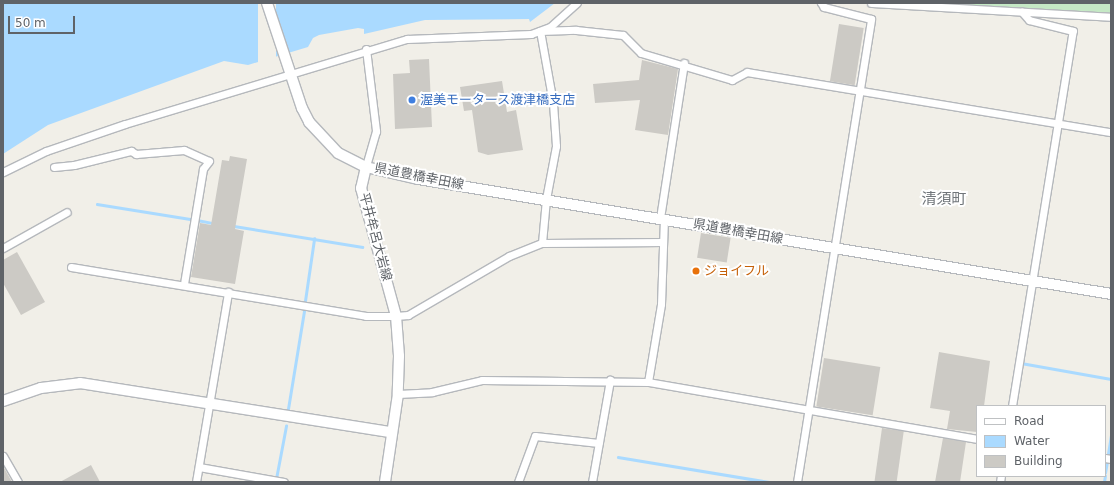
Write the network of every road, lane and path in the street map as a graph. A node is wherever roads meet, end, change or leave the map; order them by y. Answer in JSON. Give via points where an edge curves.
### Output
{"nodes":[{"id":1,"x":267,"y":3,"type":"edge"},
{"id":2,"x":577,"y":3,"type":"edge"},
{"id":3,"x":821,"y":3,"type":"edge"},
{"id":4,"x":871,"y":3,"type":"edge"},
{"id":5,"x":1022,"y":12,"type":"junction"},
{"id":6,"x":1111,"y":17,"type":"edge"},
{"id":7,"x":540,"y":31,"type":"junction"},
{"id":8,"x":366,"y":50,"type":"junction"},
{"id":9,"x":684,"y":63,"type":"junction"},
{"id":10,"x":289,"y":72,"type":"junction"},
{"id":11,"x":859,"y":91,"type":"junction"},
{"id":12,"x":1057,"y":123,"type":"junction"},
{"id":13,"x":1111,"y":132,"type":"edge"},
{"id":14,"x":366,"y":166,"type":"junction"},
{"id":15,"x":54,"y":167,"type":"dead end"},
{"id":16,"x":3,"y":172,"type":"edge"},
{"id":17,"x":546,"y":199,"type":"junction"},
{"id":18,"x":67,"y":212,"type":"dead end"},
{"id":19,"x":662,"y":218,"type":"junction"},
{"id":20,"x":663,"y":242,"type":"junction"},
{"id":21,"x":542,"y":243,"type":"junction"},
{"id":22,"x":3,"y":248,"type":"edge"},
{"id":23,"x":833,"y":248,"type":"junction"},
{"id":24,"x":71,"y":267,"type":"dead end"},
{"id":25,"x":1031,"y":280,"type":"junction"},
{"id":26,"x":184,"y":284,"type":"junction"},
{"id":27,"x":228,"y":292,"type":"junction"},
{"id":28,"x":1111,"y":294,"type":"edge"},
{"id":29,"x":396,"y":316,"type":"junction"},
{"id":30,"x":610,"y":380,"type":"junction"},
{"id":31,"x":648,"y":382,"type":"junction"},
{"id":32,"x":398,"y":394,"type":"junction"},
{"id":33,"x":3,"y":401,"type":"edge"},
{"id":34,"x":209,"y":402,"type":"junction"},
{"id":35,"x":1012,"y":405,"type":"edge"},
{"id":36,"x":809,"y":411,"type":"junction"},
{"id":37,"x":391,"y":432,"type":"junction"},
{"id":38,"x":976,"y":439,"type":"edge"},
{"id":39,"x":599,"y":443,"type":"junction"},
{"id":40,"x":3,"y":456,"type":"edge"},
{"id":41,"x":199,"y":467,"type":"junction"},
{"id":42,"x":18,"y":482,"type":"edge"},
{"id":43,"x":196,"y":482,"type":"edge"},
{"id":44,"x":284,"y":482,"type":"edge"},
{"id":45,"x":384,"y":482,"type":"edge"},
{"id":46,"x":518,"y":482,"type":"edge"},
{"id":47,"x":592,"y":482,"type":"edge"},
{"id":48,"x":797,"y":482,"type":"edge"}],
"edges":[{"from":1,"to":10,"type":"main road"},
{"from":2,"to":7,"type":"street"},
{"from":3,"to":11,"type":"street","via":[[824,7],[871,19]]},
{"from":4,"to":5,"type":"street"},
{"from":5,"to":6,"type":"street"},
{"from":5,"to":12,"type":"street","via":[[1029,20],[1073,31]]},
{"from":7,"to":8,"type":"street","via":[[521,35],[407,39]]},
{"from":7,"to":9,"type":"street","via":[[576,30],[622,35],[641,53]]},
{"from":7,"to":17,"type":"street","via":[[553,103],[556,146]]},
{"from":8,"to":10,"type":"street"},
{"from":8,"to":14,"type":"street","via":[[376,131]]},
{"from":9,"to":11,"type":"street","via":[[732,80],[748,72]]},
{"from":9,"to":19,"type":"street"},
{"from":10,"to":14,"type":"main road","via":[[302,108],[318,134],[338,153]]},
{"from":10,"to":16,"type":"street","via":[[46,151]]},
{"from":11,"to":12,"type":"street"},
{"from":11,"to":23,"type":"street"},
{"from":12,"to":13,"type":"street"},
{"from":12,"to":25,"type":"street"},
{"from":14,"to":17,"type":"main road","name":"県道豊橋幸田線","via":[[418,179]]},
{"from":14,"to":29,"type":"main road","name":"平井牟呂大岩線","via":[[361,188]]},
{"from":15,"to":26,"type":"street","via":[[74,165],[130,151],[136,154],[184,150],[210,161],[203,169]]},
{"from":17,"to":19,"type":"main road","name":"県道豊橋幸田線"},
{"from":17,"to":21,"type":"street"},
{"from":18,"to":22,"type":"street"},
{"from":19,"to":20,"type":"street"},
{"from":19,"to":23,"type":"main road","name":"県道豊橋幸田線"},
{"from":20,"to":21,"type":"street"},
{"from":20,"to":31,"type":"street","via":[[660,304]]},
{"from":21,"to":29,"type":"street","via":[[509,256],[408,315]]},
{"from":23,"to":25,"type":"main road","name":"県道豊橋幸田線"},
{"from":23,"to":36,"type":"street"},
{"from":24,"to":26,"type":"street"},
{"from":25,"to":28,"type":"main road","name":"県道豊橋幸田線"},
{"from":25,"to":35,"type":"street"},
{"from":26,"to":27,"type":"street"},
{"from":27,"to":29,"type":"street","via":[[366,316]]},
{"from":27,"to":34,"type":"street"},
{"from":29,"to":32,"type":"main road","name":"平井牟呂大岩線"},
{"from":30,"to":31,"type":"street"},
{"from":30,"to":32,"type":"street","via":[[482,380],[432,392]]},
{"from":30,"to":39,"type":"street"},
{"from":31,"to":36,"type":"street"},
{"from":32,"to":37,"type":"main road","name":"平井牟呂大岩線"},
{"from":33,"to":34,"type":"main road","via":[[41,388],[80,384]]},
{"from":34,"to":37,"type":"main road"},
{"from":34,"to":41,"type":"street"},
{"from":36,"to":38,"type":"street"},
{"from":36,"to":48,"type":"street"},
{"from":37,"to":45,"type":"main road","name":"平井牟呂大岩線"},
{"from":39,"to":46,"type":"street","via":[[535,436]]},
{"from":39,"to":47,"type":"street"},
{"from":40,"to":42,"type":"street"},
{"from":41,"to":43,"type":"street"},
{"from":41,"to":44,"type":"street"}]}
